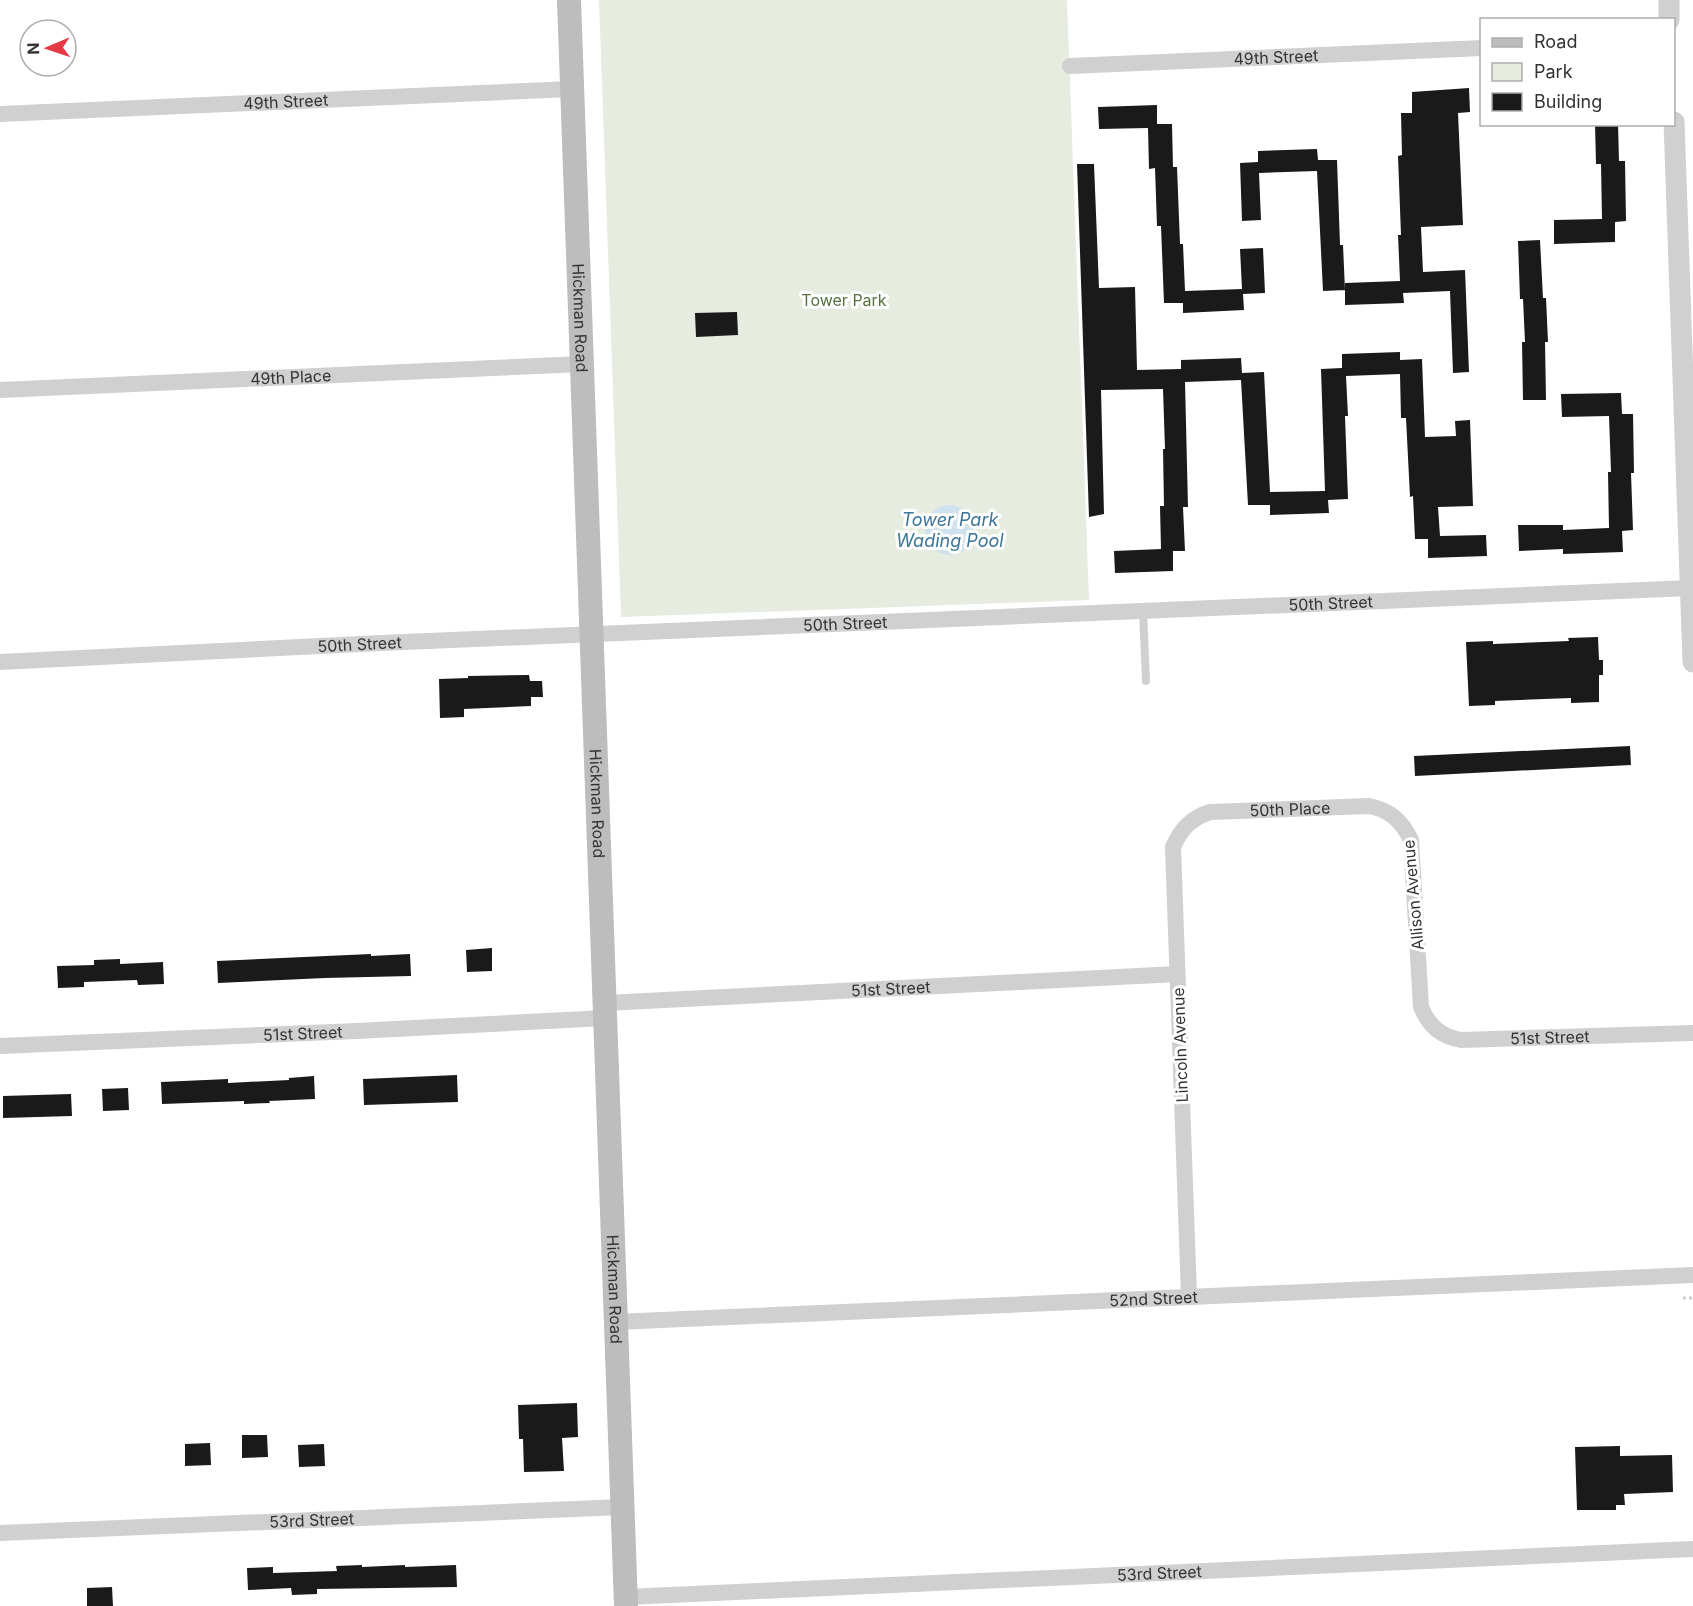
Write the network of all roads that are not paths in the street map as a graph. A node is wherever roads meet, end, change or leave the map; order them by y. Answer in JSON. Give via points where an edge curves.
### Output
{"nodes":[{"id":1,"x":569,"y":0,"type":"edge"},
{"id":2,"x":1669,"y":0,"type":"edge"},
{"id":3,"x":1669,"y":18,"type":"edge"},
{"id":4,"x":1480,"y":48,"type":"edge"},
{"id":5,"x":1070,"y":66,"type":"dead end"},
{"id":6,"x":572,"y":89,"type":"junction"},
{"id":7,"x":0,"y":114,"type":"edge"},
{"id":8,"x":1674,"y":126,"type":"edge"},
{"id":9,"x":582,"y":364,"type":"junction"},
{"id":10,"x":0,"y":390,"type":"edge"},
{"id":11,"x":1690,"y":588,"type":"junction"},
{"id":12,"x":1143,"y":611,"type":"junction"},
{"id":13,"x":592,"y":636,"type":"junction"},
{"id":14,"x":0,"y":662,"type":"edge"},
{"id":15,"x":1693,"y":662,"type":"edge"},
{"id":16,"x":1146,"y":681,"type":"dead end"},
{"id":17,"x":1369,"y":806,"type":"joint"},
{"id":18,"x":1210,"y":812,"type":"joint"},
{"id":19,"x":1177,"y":974,"type":"junction"},
{"id":20,"x":1421,"y":1006,"type":"joint"},
{"id":21,"x":605,"y":1010,"type":"junction"},
{"id":22,"x":1693,"y":1033,"type":"edge"},
{"id":23,"x":0,"y":1046,"type":"edge"},
{"id":24,"x":1693,"y":1275,"type":"edge"},
{"id":25,"x":1189,"y":1296,"type":"junction"},
{"id":26,"x":616,"y":1322,"type":"junction"},
{"id":27,"x":623,"y":1507,"type":"junction"},
{"id":28,"x":0,"y":1533,"type":"edge"},
{"id":29,"x":1693,"y":1549,"type":"edge"},
{"id":30,"x":626,"y":1601,"type":"edge"}],
"edges":[{"from":1,"to":6,"type":"main road","name":"Hickman Road"},
{"from":2,"to":3,"type":"street"},
{"from":4,"to":5,"type":"street","name":"49th Street"},
{"from":6,"to":7,"type":"street","name":"49th Street"},
{"from":6,"to":9,"type":"main road","name":"Hickman Road"},
{"from":8,"to":11,"type":"street"},
{"from":9,"to":10,"type":"street","name":"49th Place"},
{"from":9,"to":13,"type":"main road","name":"Hickman Road"},
{"from":11,"to":12,"type":"street","name":"50th Street"},
{"from":11,"to":15,"type":"street"},
{"from":12,"to":13,"type":"street","name":"50th Street"},
{"from":12,"to":16,"type":"lane"},
{"from":13,"to":14,"type":"street","name":"50th Street"},
{"from":13,"to":21,"type":"main road","name":"Hickman Road"},
{"from":17,"to":18,"type":"street","name":"50th Place"},
{"from":17,"to":20,"type":"street","name":"Allison Avenue","via":[[1394,815],[1411,840]]},
{"from":18,"to":19,"type":"street","name":"Lincoln Avenue","via":[[1188,823],[1173,848]]},
{"from":19,"to":21,"type":"street","name":"51st Street"},
{"from":19,"to":25,"type":"street","name":"Lincoln Avenue"},
{"from":20,"to":22,"type":"street","name":"51st Street","via":[[1435,1030],[1461,1041]]},
{"from":21,"to":23,"type":"street","name":"51st Street","via":[[357,1031]]},
{"from":21,"to":26,"type":"main road","name":"Hickman Road"},
{"from":24,"to":25,"type":"street","name":"52nd Street"},
{"from":25,"to":26,"type":"street","name":"52nd Street"},
{"from":26,"to":27,"type":"main road","name":"Hickman Road"},
{"from":27,"to":28,"type":"street","name":"53rd Street"},
{"from":27,"to":30,"type":"main road","name":"Hickman Road"},
{"from":29,"to":30,"type":"street","name":"53rd Street"}]}
